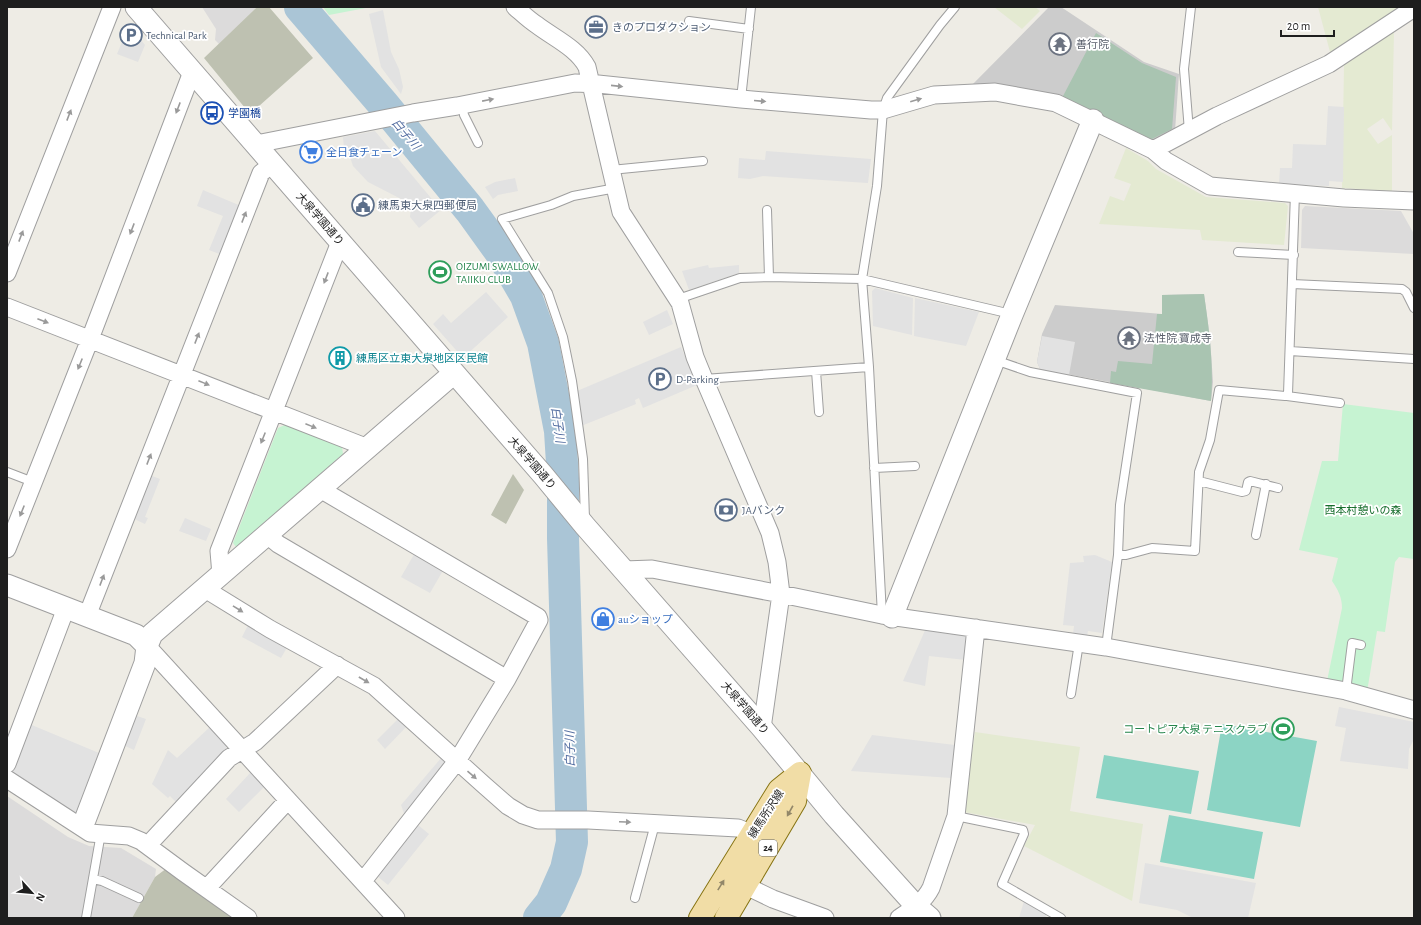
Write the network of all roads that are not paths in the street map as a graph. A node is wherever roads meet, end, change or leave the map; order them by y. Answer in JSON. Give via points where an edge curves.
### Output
{"nodes":[{"id":1,"x":112,"y":7,"type":"edge"},
{"id":2,"x":136,"y":7,"type":"edge"},
{"id":3,"x":515,"y":7,"type":"edge"},
{"id":4,"x":751,"y":7,"type":"edge"},
{"id":5,"x":955,"y":7,"type":"edge"},
{"id":6,"x":1191,"y":7,"type":"edge"},
{"id":7,"x":1414,"y":8,"type":"edge"},
{"id":8,"x":690,"y":21,"type":"dead end"},
{"id":9,"x":749,"y":29,"type":"junction"},
{"id":10,"x":192,"y":72,"type":"junction"},
{"id":11,"x":591,"y":83,"type":"junction"},
{"id":12,"x":741,"y":99,"type":"junction"},
{"id":13,"x":462,"y":105,"type":"junction"},
{"id":14,"x":882,"y":110,"type":"junction"},
{"id":15,"x":1093,"y":120,"type":"junction"},
{"id":16,"x":1189,"y":131,"type":"junction"},
{"id":17,"x":478,"y":143,"type":"dead end"},
{"id":18,"x":256,"y":144,"type":"junction"},
{"id":19,"x":1153,"y":150,"type":"junction"},
{"id":20,"x":703,"y":161,"type":"dead end"},
{"id":21,"x":272,"y":164,"type":"junction"},
{"id":22,"x":611,"y":170,"type":"junction"},
{"id":23,"x":616,"y":188,"type":"junction"},
{"id":24,"x":1295,"y":193,"type":"junction"},
{"id":25,"x":1414,"y":201,"type":"edge"},
{"id":26,"x":767,"y":210,"type":"dead end"},
{"id":27,"x":340,"y":242,"type":"junction"},
{"id":28,"x":1238,"y":252,"type":"dead end"},
{"id":29,"x":1294,"y":255,"type":"junction"},
{"id":30,"x":7,"y":273,"type":"edge"},
{"id":31,"x":769,"y":277,"type":"junction"},
{"id":32,"x":862,"y":279,"type":"junction"},
{"id":33,"x":1292,"y":284,"type":"junction"},
{"id":34,"x":678,"y":299,"type":"junction"},
{"id":35,"x":7,"y":307,"type":"edge"},
{"id":36,"x":1414,"y":308,"type":"edge"},
{"id":37,"x":1012,"y":315,"type":"junction"},
{"id":38,"x":90,"y":339,"type":"junction"},
{"id":39,"x":1290,"y":351,"type":"junction"},
{"id":40,"x":994,"y":359,"type":"junction"},
{"id":41,"x":1414,"y":359,"type":"edge"},
{"id":42,"x":868,"y":367,"type":"junction"},
{"id":43,"x":816,"y":370,"type":"junction"},
{"id":44,"x":454,"y":373,"type":"junction"},
{"id":45,"x":182,"y":375,"type":"junction"},
{"id":46,"x":704,"y":379,"type":"junction"},
{"id":47,"x":1287,"y":396,"type":"junction"},
{"id":48,"x":1340,"y":403,"type":"dead end"},
{"id":49,"x":274,"y":411,"type":"junction"},
{"id":50,"x":819,"y":412,"type":"dead end"},
{"id":51,"x":368,"y":448,"type":"junction"},
{"id":52,"x":915,"y":466,"type":"dead end"},
{"id":53,"x":874,"y":468,"type":"junction"},
{"id":54,"x":7,"y":472,"type":"edge"},
{"id":55,"x":1199,"y":481,"type":"junction"},
{"id":56,"x":33,"y":482,"type":"junction"},
{"id":57,"x":1266,"y":484,"type":"junction"},
{"id":58,"x":1278,"y":488,"type":"dead end"},
{"id":59,"x":320,"y":489,"type":"junction"},
{"id":60,"x":582,"y":522,"type":"junction"},
{"id":61,"x":267,"y":535,"type":"junction"},
{"id":62,"x":1256,"y":535,"type":"dead end"},
{"id":63,"x":7,"y":549,"type":"edge"},
{"id":64,"x":1118,"y":555,"type":"junction"},
{"id":65,"x":624,"y":570,"type":"junction"},
{"id":66,"x":221,"y":575,"type":"junction"},
{"id":67,"x":7,"y":585,"type":"edge"},
{"id":68,"x":205,"y":589,"type":"junction"},
{"id":69,"x":781,"y":594,"type":"junction"},
{"id":70,"x":66,"y":608,"type":"junction"},
{"id":71,"x":87,"y":616,"type":"junction"},
{"id":72,"x":887,"y":616,"type":"junction"},
{"id":73,"x":976,"y":628,"type":"junction"},
{"id":74,"x":1079,"y":643,"type":"junction"},
{"id":75,"x":1361,"y":645,"type":"dead end"},
{"id":76,"x":147,"y":646,"type":"junction"},
{"id":77,"x":1106,"y":647,"type":"junction"},
{"id":78,"x":337,"y":665,"type":"junction"},
{"id":79,"x":507,"y":679,"type":"junction"},
{"id":80,"x":1346,"y":690,"type":"junction"},
{"id":81,"x":1070,"y":694,"type":"dead end"},
{"id":82,"x":1414,"y":710,"type":"edge"},
{"id":83,"x":762,"y":728,"type":"junction"},
{"id":84,"x":242,"y":750,"type":"junction"},
{"id":85,"x":457,"y":762,"type":"junction"},
{"id":86,"x":7,"y":764,"type":"edge"},
{"id":87,"x":800,"y":773,"type":"junction"},
{"id":88,"x":7,"y":779,"type":"edge"},
{"id":89,"x":288,"y":800,"type":"junction"},
{"id":90,"x":956,"y":816,"type":"junction"},
{"id":91,"x":83,"y":824,"type":"junction"},
{"id":92,"x":655,"y":824,"type":"junction"},
{"id":93,"x":101,"y":833,"type":"junction"},
{"id":94,"x":753,"y":834,"type":"junction"},
{"id":95,"x":148,"y":845,"type":"junction"},
{"id":96,"x":93,"y":879,"type":"junction"},
{"id":97,"x":363,"y":881,"type":"junction"},
{"id":98,"x":746,"y":886,"type":"junction"},
{"id":99,"x":207,"y":888,"type":"junction"},
{"id":100,"x":139,"y":898,"type":"dead end"},
{"id":101,"x":635,"y":898,"type":"dead end"},
{"id":102,"x":923,"y":912,"type":"edge"},
{"id":103,"x":86,"y":918,"type":"edge"},
{"id":104,"x":248,"y":918,"type":"edge"},
{"id":105,"x":396,"y":918,"type":"edge"},
{"id":106,"x":700,"y":918,"type":"edge"},
{"id":107,"x":726,"y":918,"type":"edge"},
{"id":108,"x":825,"y":918,"type":"edge"},
{"id":109,"x":899,"y":918,"type":"edge"},
{"id":110,"x":1061,"y":918,"type":"edge"}],
"edges":[{"from":30,"to":1,"type":"street","one_way":true},
{"from":2,"to":10,"type":"street","name":"大泉学園通り"},
{"from":3,"to":11,"type":"street","via":[[582,59]]},
{"from":4,"to":9,"type":"lane"},
{"from":5,"to":14,"type":"lane","via":[[887,98]]},
{"from":6,"to":16,"type":"lane","via":[[1184,69]]},
{"from":7,"to":16,"type":"street","via":[[1329,64]]},
{"from":8,"to":9,"type":"lane"},
{"from":9,"to":12,"type":"lane"},
{"from":10,"to":18,"type":"street","name":"大泉学園通り"},
{"from":10,"to":38,"type":"street","one_way":true},
{"from":11,"to":12,"type":"street","one_way":true},
{"from":13,"to":11,"type":"street","one_way":true,"via":[[575,83]]},
{"from":11,"to":22,"type":"street"},
{"from":12,"to":14,"type":"street","one_way":true},
{"from":13,"to":17,"type":"lane","via":[[464,115]]},
{"from":13,"to":18,"type":"street"},
{"from":14,"to":15,"type":"street","one_way":true,"via":[[934,95],[995,92],[1056,103]]},
{"from":14,"to":32,"type":"lane","via":[[878,186]]},
{"from":15,"to":19,"type":"street"},
{"from":15,"to":37,"type":"street"},
{"from":16,"to":19,"type":"street"},
{"from":18,"to":21,"type":"street","name":"大泉学園通り"},
{"from":19,"to":24,"type":"street","via":[[1166,161],[1210,186]]},
{"from":20,"to":22,"type":"lane"},
{"from":21,"to":27,"type":"street","name":"大泉学園通り"},
{"from":45,"to":21,"type":"street","one_way":true,"via":[[262,173]]},
{"from":22,"to":23,"type":"street"},
{"from":23,"to":34,"type":"street","via":[[621,212]]},
{"from":23,"to":60,"type":"lane","via":[[574,196],[502,219],[548,293],[563,337],[583,459]]},
{"from":24,"to":25,"type":"street"},
{"from":24,"to":29,"type":"lane"},
{"from":26,"to":31,"type":"lane"},
{"from":27,"to":44,"type":"street","name":"大泉学園通り"},
{"from":27,"to":49,"type":"street","one_way":true},
{"from":28,"to":29,"type":"lane"},
{"from":29,"to":33,"type":"lane"},
{"from":31,"to":32,"type":"lane"},
{"from":31,"to":34,"type":"lane","via":[[740,278]]},
{"from":32,"to":37,"type":"lane"},
{"from":32,"to":42,"type":"lane"},
{"from":33,"to":36,"type":"lane","via":[[1402,289]]},
{"from":33,"to":39,"type":"lane"},
{"from":34,"to":46,"type":"street"},
{"from":35,"to":38,"type":"street","one_way":true},
{"from":37,"to":40,"type":"street"},
{"from":38,"to":45,"type":"street"},
{"from":38,"to":56,"type":"street","one_way":true},
{"from":39,"to":41,"type":"lane"},
{"from":39,"to":47,"type":"lane"},
{"from":40,"to":64,"type":"lane","via":[[1030,372],[1137,393],[1120,505]]},
{"from":40,"to":72,"type":"street"},
{"from":42,"to":43,"type":"lane"},
{"from":42,"to":53,"type":"lane"},
{"from":43,"to":46,"type":"lane"},
{"from":43,"to":50,"type":"lane"},
{"from":44,"to":51,"type":"street"},
{"from":44,"to":60,"type":"street","name":"大泉学園通り"},
{"from":45,"to":49,"type":"street","one_way":true},
{"from":71,"to":45,"type":"street","one_way":true},
{"from":46,"to":69,"type":"street","via":[[770,533]]},
{"from":47,"to":48,"type":"lane"},
{"from":47,"to":55,"type":"lane","via":[[1219,390]]},
{"from":49,"to":51,"type":"street","one_way":true},
{"from":49,"to":66,"type":"street","one_way":true,"via":[[219,551]]},
{"from":51,"to":59,"type":"street"},
{"from":52,"to":53,"type":"lane"},
{"from":53,"to":72,"type":"lane"},
{"from":54,"to":56,"type":"lane"},
{"from":55,"to":57,"type":"lane","via":[[1242,492],[1246,491],[1250,481]]},
{"from":55,"to":64,"type":"lane","via":[[1195,550],[1152,548]]},
{"from":56,"to":63,"type":"street","one_way":true},
{"from":57,"to":58,"type":"lane"},
{"from":57,"to":62,"type":"lane"},
{"from":59,"to":61,"type":"street"},
{"from":59,"to":79,"type":"street","via":[[538,617],[538,623]]},
{"from":60,"to":65,"type":"street","name":"大泉学園通り"},
{"from":61,"to":66,"type":"street"},
{"from":61,"to":79,"type":"street","via":[[278,544]]},
{"from":64,"to":77,"type":"lane"},
{"from":65,"to":69,"type":"street","via":[[652,569]]},
{"from":65,"to":83,"type":"street","name":"大泉学園通り"},
{"from":66,"to":68,"type":"street"},
{"from":67,"to":70,"type":"street"},
{"from":68,"to":76,"type":"street","via":[[152,634]]},
{"from":68,"to":78,"type":"street","one_way":true,"via":[[270,629]]},
{"from":69,"to":72,"type":"street"},
{"from":69,"to":83,"type":"street"},
{"from":70,"to":71,"type":"street"},
{"from":70,"to":86,"type":"street"},
{"from":71,"to":76,"type":"street","via":[[136,635]]},
{"from":72,"to":73,"type":"street"},
{"from":73,"to":74,"type":"street"},
{"from":73,"to":90,"type":"street"},
{"from":74,"to":77,"type":"street"},
{"from":74,"to":81,"type":"lane"},
{"from":75,"to":80,"type":"lane","via":[[1352,643]]},
{"from":76,"to":84,"type":"street"},
{"from":76,"to":91,"type":"street","via":[[145,662]]},
{"from":77,"to":80,"type":"street"},
{"from":78,"to":84,"type":"street","via":[[255,742]]},
{"from":78,"to":85,"type":"street","one_way":true,"via":[[374,686]]},
{"from":79,"to":85,"type":"street"},
{"from":80,"to":82,"type":"street"},
{"from":83,"to":87,"type":"street","name":"大泉学園通り"},
{"from":84,"to":89,"type":"street"},
{"from":84,"to":95,"type":"street","via":[[229,758]]},
{"from":85,"to":92,"type":"street","one_way":true,"via":[[508,806],[538,820]]},
{"from":85,"to":97,"type":"street"},
{"from":87,"to":94,"type":"main road","name":"練馬所沢線","number":"24","via":[[779,790]]},
{"from":87,"to":98,"type":"main road","name":"練馬所沢線","number":"24","one_way":true,"via":[[795,801]]},
{"from":87,"to":102,"type":"street","name":"大泉学園通り"},
{"from":88,"to":91,"type":"street"},
{"from":89,"to":97,"type":"street"},
{"from":89,"to":99,"type":"street"},
{"from":90,"to":102,"type":"street"},
{"from":90,"to":110,"type":"lane","via":[[1024,830],[1002,884]]},
{"from":91,"to":93,"type":"street","via":[[90,833]]},
{"from":92,"to":94,"type":"street","via":[[738,828]]},
{"from":92,"to":101,"type":"lane"},
{"from":93,"to":95,"type":"street","via":[[129,836]]},
{"from":93,"to":96,"type":"lane"},
{"from":106,"to":94,"type":"main road","name":"練馬所沢線","number":"24","one_way":true},
{"from":95,"to":99,"type":"street"},
{"from":96,"to":100,"type":"lane","via":[[102,880]]},
{"from":96,"to":103,"type":"lane"},
{"from":97,"to":105,"type":"street"},
{"from":98,"to":107,"type":"main road","name":"練馬所沢線","number":"24"},
{"from":98,"to":108,"type":"street"},
{"from":99,"to":104,"type":"street"},
{"from":102,"to":109,"type":"street"}]}
